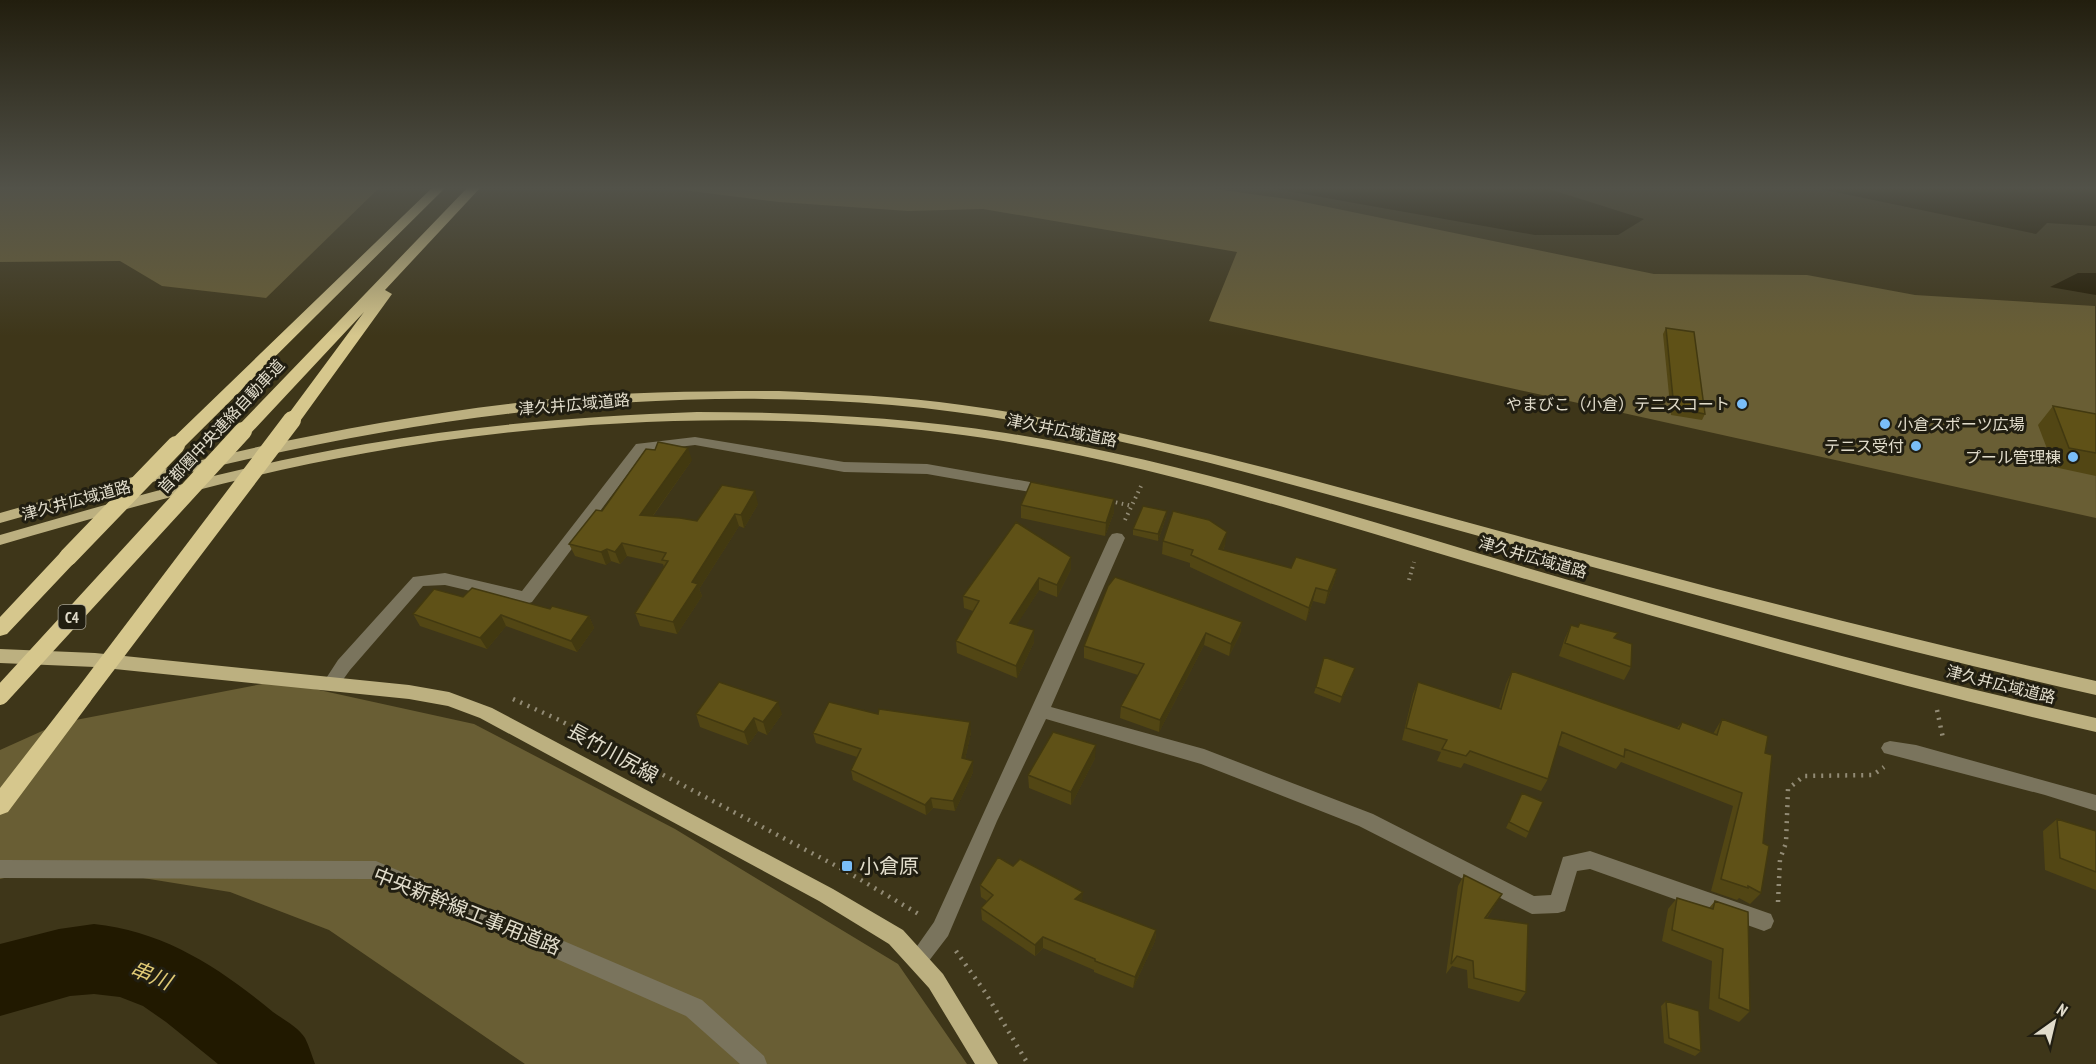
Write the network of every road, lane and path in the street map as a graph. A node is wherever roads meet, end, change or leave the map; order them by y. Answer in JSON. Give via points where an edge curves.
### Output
{"nodes":[{"id":1,"x":389,"y":237,"type":"edge"},
{"id":2,"x":427,"y":237,"type":"edge"},
{"id":3,"x":356,"y":321,"type":"junction"},
{"id":4,"x":1132,"y":480,"type":"dead end"},
{"id":5,"x":1142,"y":483,"type":"junction"},
{"id":6,"x":1154,"y":486,"type":"dead end"},
{"id":7,"x":1060,"y":492,"type":"edge"},
{"id":8,"x":1106,"y":500,"type":"edge"},
{"id":9,"x":1132,"y":506,"type":"junction"},
{"id":10,"x":0,"y":518,"type":"edge"},
{"id":11,"x":1117,"y":538,"type":"joint"},
{"id":12,"x":0,"y":540,"type":"edge"},
{"id":13,"x":1414,"y":558,"type":"dead end"},
{"id":14,"x":1409,"y":580,"type":"dead end"},
{"id":15,"x":0,"y":629,"type":"edge"},
{"id":16,"x":0,"y":656,"type":"edge"},
{"id":17,"x":331,"y":683,"type":"junction"},
{"id":18,"x":2096,"y":688,"type":"edge"},
{"id":19,"x":0,"y":696,"type":"edge"},
{"id":20,"x":1926,"y":707,"type":"dead end"},
{"id":21,"x":1937,"y":710,"type":"junction"},
{"id":22,"x":1041,"y":711,"type":"junction"},
{"id":23,"x":1948,"y":712,"type":"dead end"},
{"id":24,"x":2096,"y":725,"type":"edge"},
{"id":25,"x":1943,"y":739,"type":"dead end"},
{"id":26,"x":1890,"y":748,"type":"joint"},
{"id":27,"x":2096,"y":803,"type":"edge"},
{"id":28,"x":0,"y":806,"type":"edge"},
{"id":29,"x":0,"y":869,"type":"edge"},
{"id":30,"x":1764,"y":921,"type":"joint"},
{"id":31,"x":918,"y":959,"type":"junction"},
{"id":32,"x":756,"y":1064,"type":"edge"},
{"id":33,"x":987,"y":1064,"type":"edge"}],
"edges":[{"from":1,"to":15,"type":"highway","name":"首都圏中央連絡自動車道","bridge":true,"via":[[176,445]]},
{"from":2,"to":3,"type":"highway"},
{"from":3,"to":19,"type":"highway","name":"首都圏中央連絡自動車道","number":"C4","bridge":true,"via":[[243,431]]},
{"from":3,"to":28,"type":"highway","bridge":true,"via":[[292,420]]},
{"from":4,"to":5,"type":"path"},
{"from":5,"to":6,"type":"path"},
{"from":5,"to":9,"type":"path"},
{"from":7,"to":17,"type":"street","via":[[927,469],[844,467],[695,441],[641,447],[526,598],[445,579],[419,581]]},
{"from":8,"to":9,"type":"path"},
{"from":9,"to":11,"type":"path"},
{"from":10,"to":18,"type":"main road","name":"津久井広域道路","via":[[250,452],[342,432],[474,412],[687,395],[887,401],[1031,419],[1170,448],[1835,627]]},
{"from":11,"to":22,"type":"street"},
{"from":12,"to":24,"type":"main road","name":"津久井広域道路","via":[[285,464],[486,430],[676,416],[782,416],[894,423],[1012,438],[1128,462],[1250,493],[1775,646]]},
{"from":13,"to":14,"type":"path"},
{"from":16,"to":17,"type":"main road","name":"長竹川尻線","via":[[127,662]]},
{"from":17,"to":31,"type":"main road","name":"長竹川尻線","via":[[439,697],[486,712],[826,894],[896,937]]},
{"from":20,"to":21,"type":"path"},
{"from":21,"to":23,"type":"path"},
{"from":21,"to":25,"type":"path"},
{"from":22,"to":30,"type":"street","via":[[1204,757],[1366,820],[1532,905],[1557,904],[1570,863],[1590,860]]},
{"from":22,"to":31,"type":"street","via":[[941,929]]},
{"from":26,"to":27,"type":"street","via":[[1912,750]]},
{"from":26,"to":30,"type":"path","via":[[1888,765],[1873,775],[1804,776],[1788,789],[1778,908]]},
{"from":29,"to":32,"type":"street","name":"中央新幹線工事用道路","via":[[376,870],[694,1008]]},
{"from":31,"to":33,"type":"main road","name":"長竹川尻線"}]}
